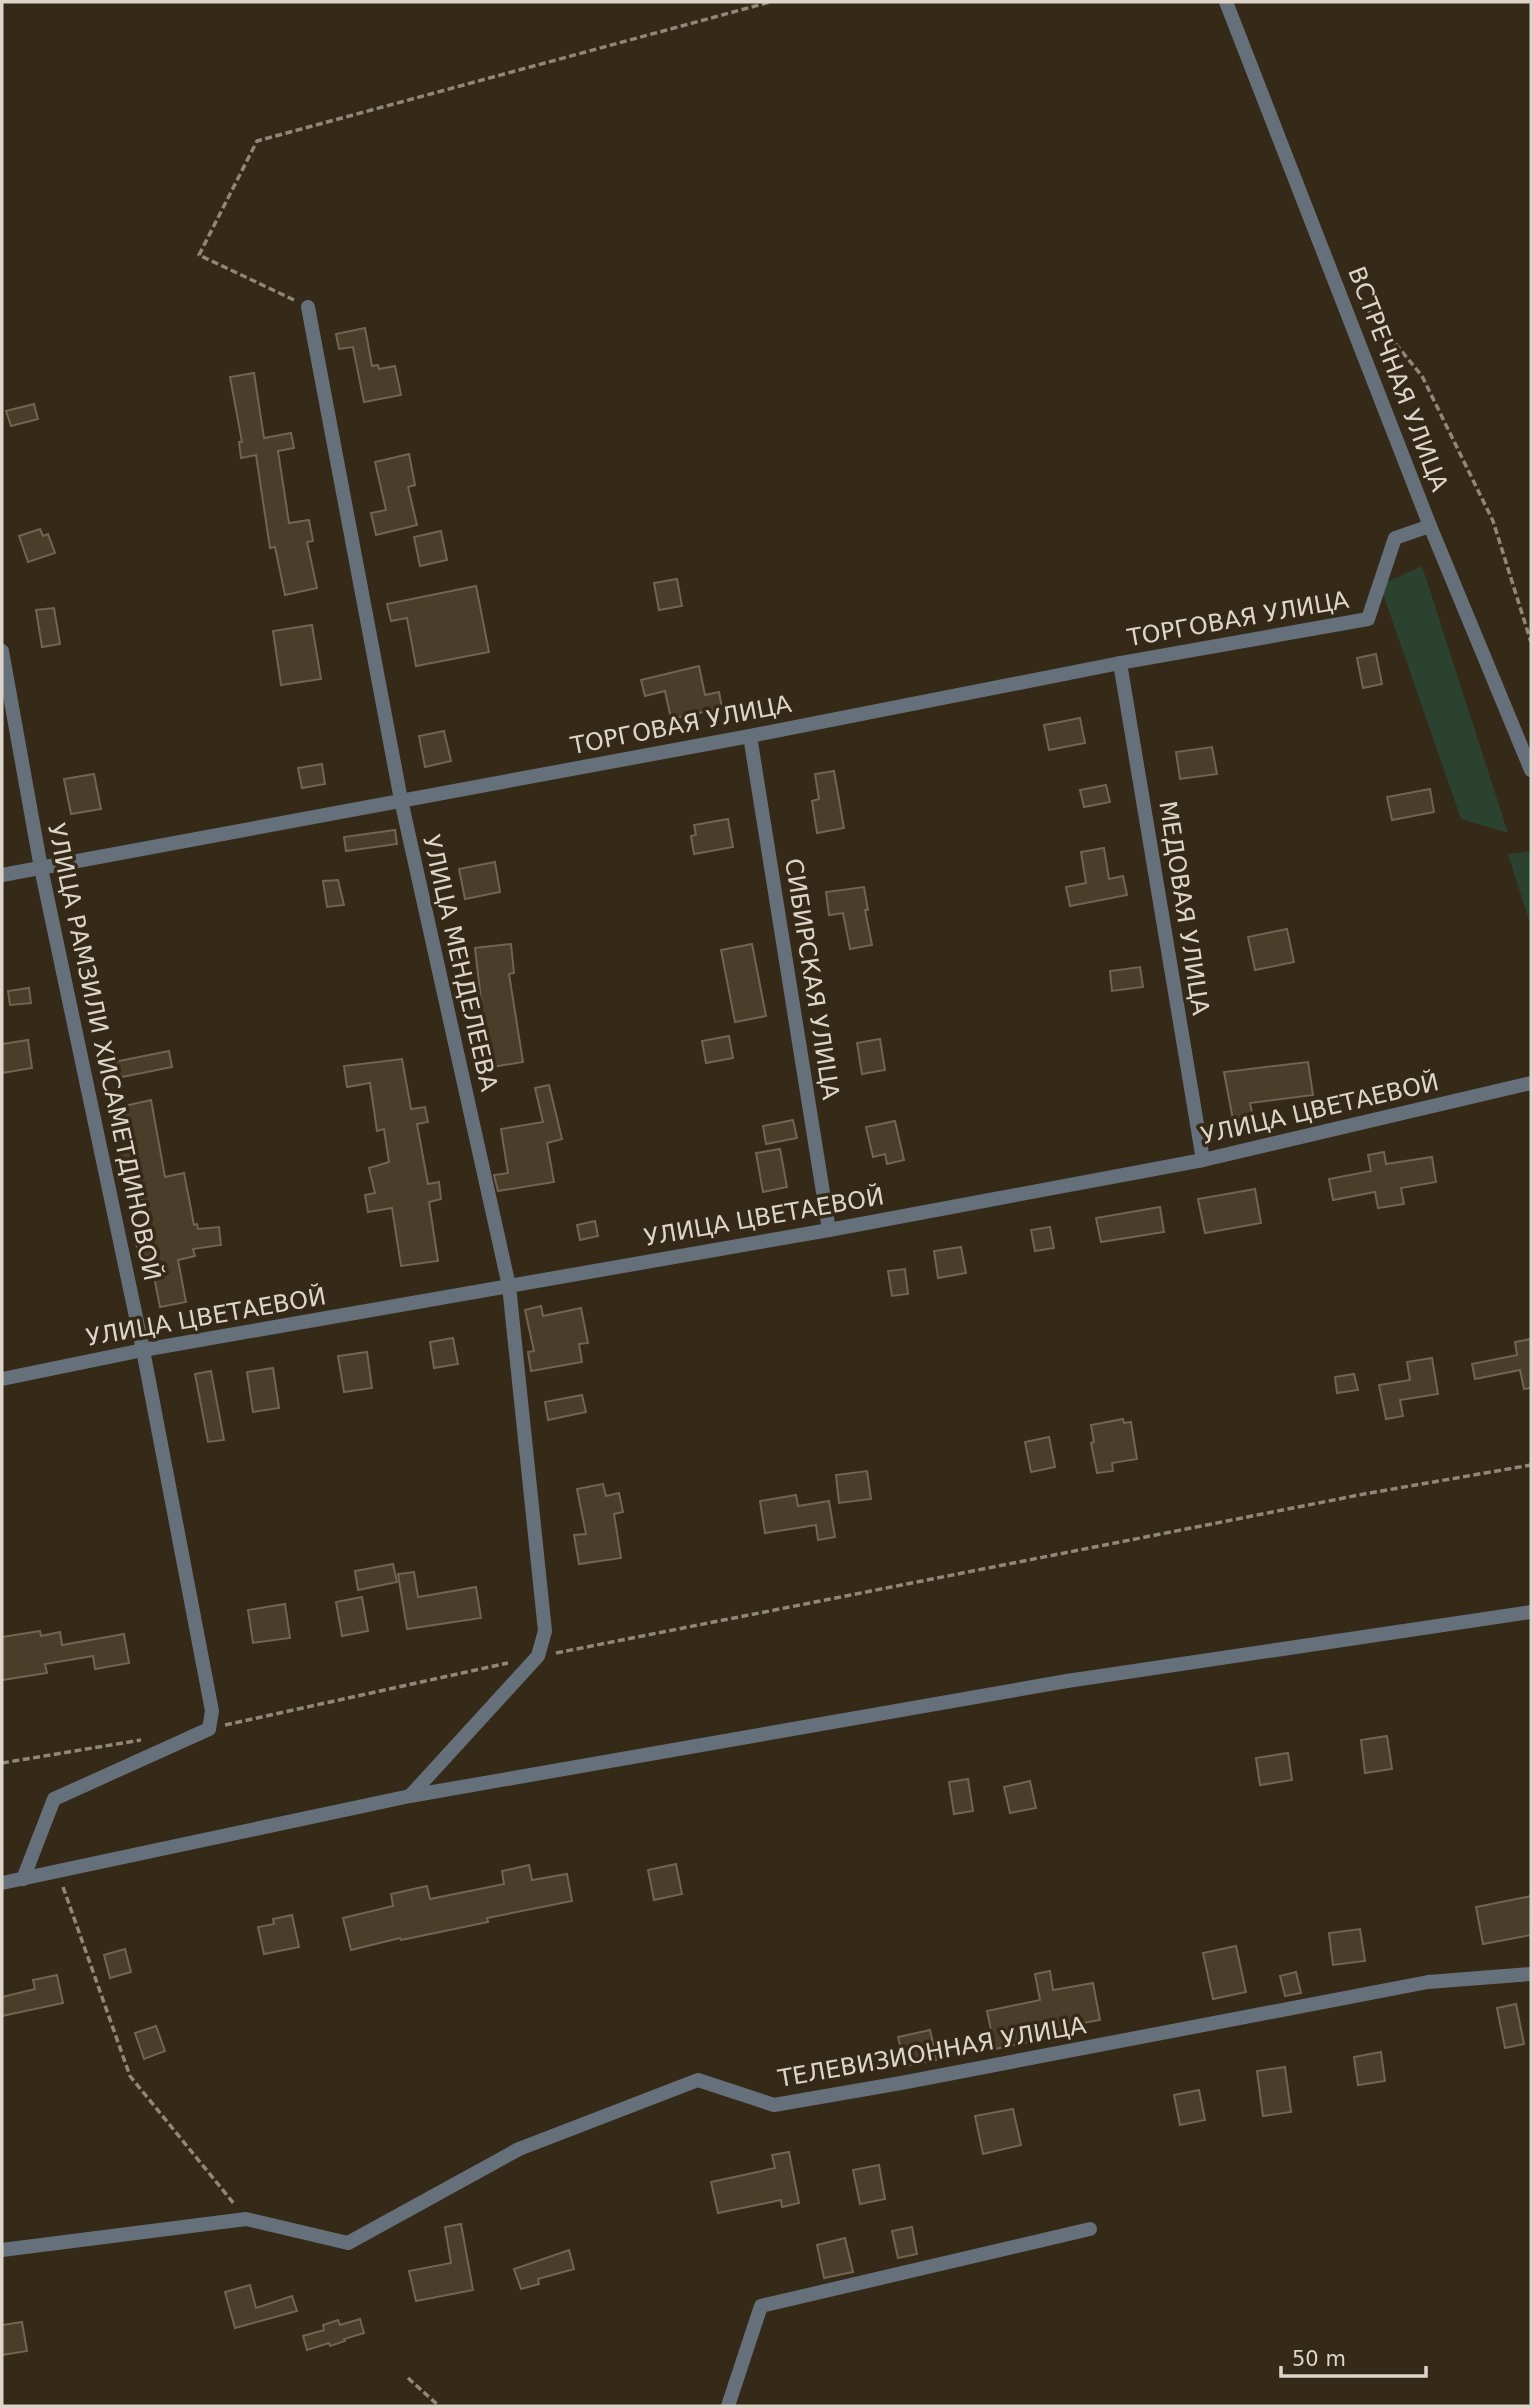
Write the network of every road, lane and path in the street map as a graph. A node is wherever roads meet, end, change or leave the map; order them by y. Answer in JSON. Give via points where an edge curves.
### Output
{"nodes":[{"id":1,"x":770,"y":2,"type":"edge"},
{"id":2,"x":1226,"y":2,"type":"edge"},
{"id":3,"x":1354,"y":293,"type":"dead end"},
{"id":4,"x":308,"y":307,"type":"joint"},
{"id":5,"x":1430,"y":526,"type":"junction"},
{"id":6,"x":1531,"y":642,"type":"edge"},
{"id":7,"x":2,"y":651,"type":"edge"},
{"id":8,"x":1120,"y":663,"type":"junction"},
{"id":9,"x":750,"y":736,"type":"junction"},
{"id":10,"x":1531,"y":770,"type":"edge"},
{"id":11,"x":401,"y":800,"type":"junction"},
{"id":12,"x":41,"y":868,"type":"junction"},
{"id":13,"x":2,"y":875,"type":"edge"},
{"id":14,"x":1531,"y":1083,"type":"edge"},
{"id":15,"x":1203,"y":1160,"type":"junction"},
{"id":16,"x":829,"y":1230,"type":"junction"},
{"id":17,"x":509,"y":1286,"type":"junction"},
{"id":18,"x":143,"y":1350,"type":"junction"},
{"id":19,"x":2,"y":1379,"type":"edge"},
{"id":20,"x":1531,"y":1465,"type":"edge"},
{"id":21,"x":1531,"y":1612,"type":"edge"},
{"id":22,"x":538,"y":1656,"type":"junction"},
{"id":23,"x":209,"y":1729,"type":"junction"},
{"id":24,"x":153,"y":1738,"type":"dead end"},
{"id":25,"x":2,"y":1763,"type":"edge"},
{"id":26,"x":410,"y":1796,"type":"junction"},
{"id":27,"x":57,"y":1872,"type":"junction"},
{"id":28,"x":23,"y":1879,"type":"junction"},
{"id":29,"x":2,"y":1883,"type":"edge"},
{"id":30,"x":1531,"y":1974,"type":"edge"},
{"id":31,"x":246,"y":2219,"type":"junction"},
{"id":32,"x":1090,"y":2229,"type":"dead end"},
{"id":33,"x":2,"y":2250,"type":"edge"},
{"id":34,"x":408,"y":2378,"type":"dead end"},
{"id":35,"x":439,"y":2406,"type":"edge"},
{"id":36,"x":728,"y":2406,"type":"edge"}],
"edges":[{"from":1,"to":4,"type":"path","via":[[257,141],[199,255]]},
{"from":2,"to":5,"type":"street","name":"ВСТРЕЧНАЯ УЛИЦА"},
{"from":3,"to":6,"type":"path","via":[[1422,376],[1493,521]]},
{"from":4,"to":11,"type":"street","name":"УЛИЦА МЕНДЕЛЕЕВА"},
{"from":5,"to":8,"type":"street","name":"ТОРГОВАЯ УЛИЦА","via":[[1395,538],[1368,619]]},
{"from":5,"to":10,"type":"street","name":"ВСТРЕЧНАЯ УЛИЦА"},
{"from":7,"to":12,"type":"street","name":"УЛИЦА РАМЗИЛИ ХИСАМЕТДИНОВОЙ"},
{"from":8,"to":9,"type":"street","name":"ТОРГОВАЯ УЛИЦА"},
{"from":8,"to":15,"type":"street","name":"МЕДОВАЯ УЛИЦА"},
{"from":9,"to":11,"type":"street","name":"ТОРГОВАЯ УЛИЦА"},
{"from":9,"to":16,"type":"street","name":"СИБИРСКАЯ УЛИЦА"},
{"from":11,"to":12,"type":"street","name":"ТОРГОВАЯ УЛИЦА"},
{"from":11,"to":17,"type":"street","name":"УЛИЦА МЕНДЕЛЕЕВА"},
{"from":12,"to":13,"type":"street","name":"ТОРГОВАЯ УЛИЦА"},
{"from":12,"to":18,"type":"street","name":"УЛИЦА РАМЗИЛИ ХИСАМЕТДИНОВОЙ"},
{"from":14,"to":15,"type":"street","name":"УЛИЦА ЦВЕТАЕВОЙ"},
{"from":15,"to":16,"type":"street","name":"УЛИЦА ЦВЕТАЕВОЙ"},
{"from":16,"to":17,"type":"street","name":"УЛИЦА ЦВЕТАЕВОЙ"},
{"from":17,"to":18,"type":"street","name":"УЛИЦА ЦВЕТАЕВОЙ"},
{"from":17,"to":22,"type":"street","name":"УЛИЦА МЕНДЕЛЕЕВА","via":[[545,1632]]},
{"from":18,"to":19,"type":"street","name":"УЛИЦА ЦВЕТАЕВОЙ"},
{"from":18,"to":23,"type":"street","name":"УЛИЦА РАМЗИЛИ ХИСАМЕТДИНОВОЙ","via":[[212,1711]]},
{"from":20,"to":22,"type":"path"},
{"from":21,"to":26,"type":"street","via":[[1068,1681]]},
{"from":22,"to":23,"type":"path"},
{"from":22,"to":26,"type":"street"},
{"from":23,"to":28,"type":"street","via":[[54,1798]]},
{"from":24,"to":25,"type":"path"},
{"from":26,"to":27,"type":"street"},
{"from":27,"to":28,"type":"street"},
{"from":27,"to":31,"type":"path","via":[[130,2076]]},
{"from":28,"to":29,"type":"street"},
{"from":30,"to":31,"type":"street","name":"ТЕЛЕВИЗИОННАЯ УЛИЦА","via":[[1428,1982],[774,2105],[698,2080],[519,2149],[348,2242]]},
{"from":31,"to":33,"type":"street","name":"ТЕЛЕВИЗИОННАЯ УЛИЦА"},
{"from":32,"to":36,"type":"street","via":[[761,2306]]},
{"from":34,"to":35,"type":"path"}]}
